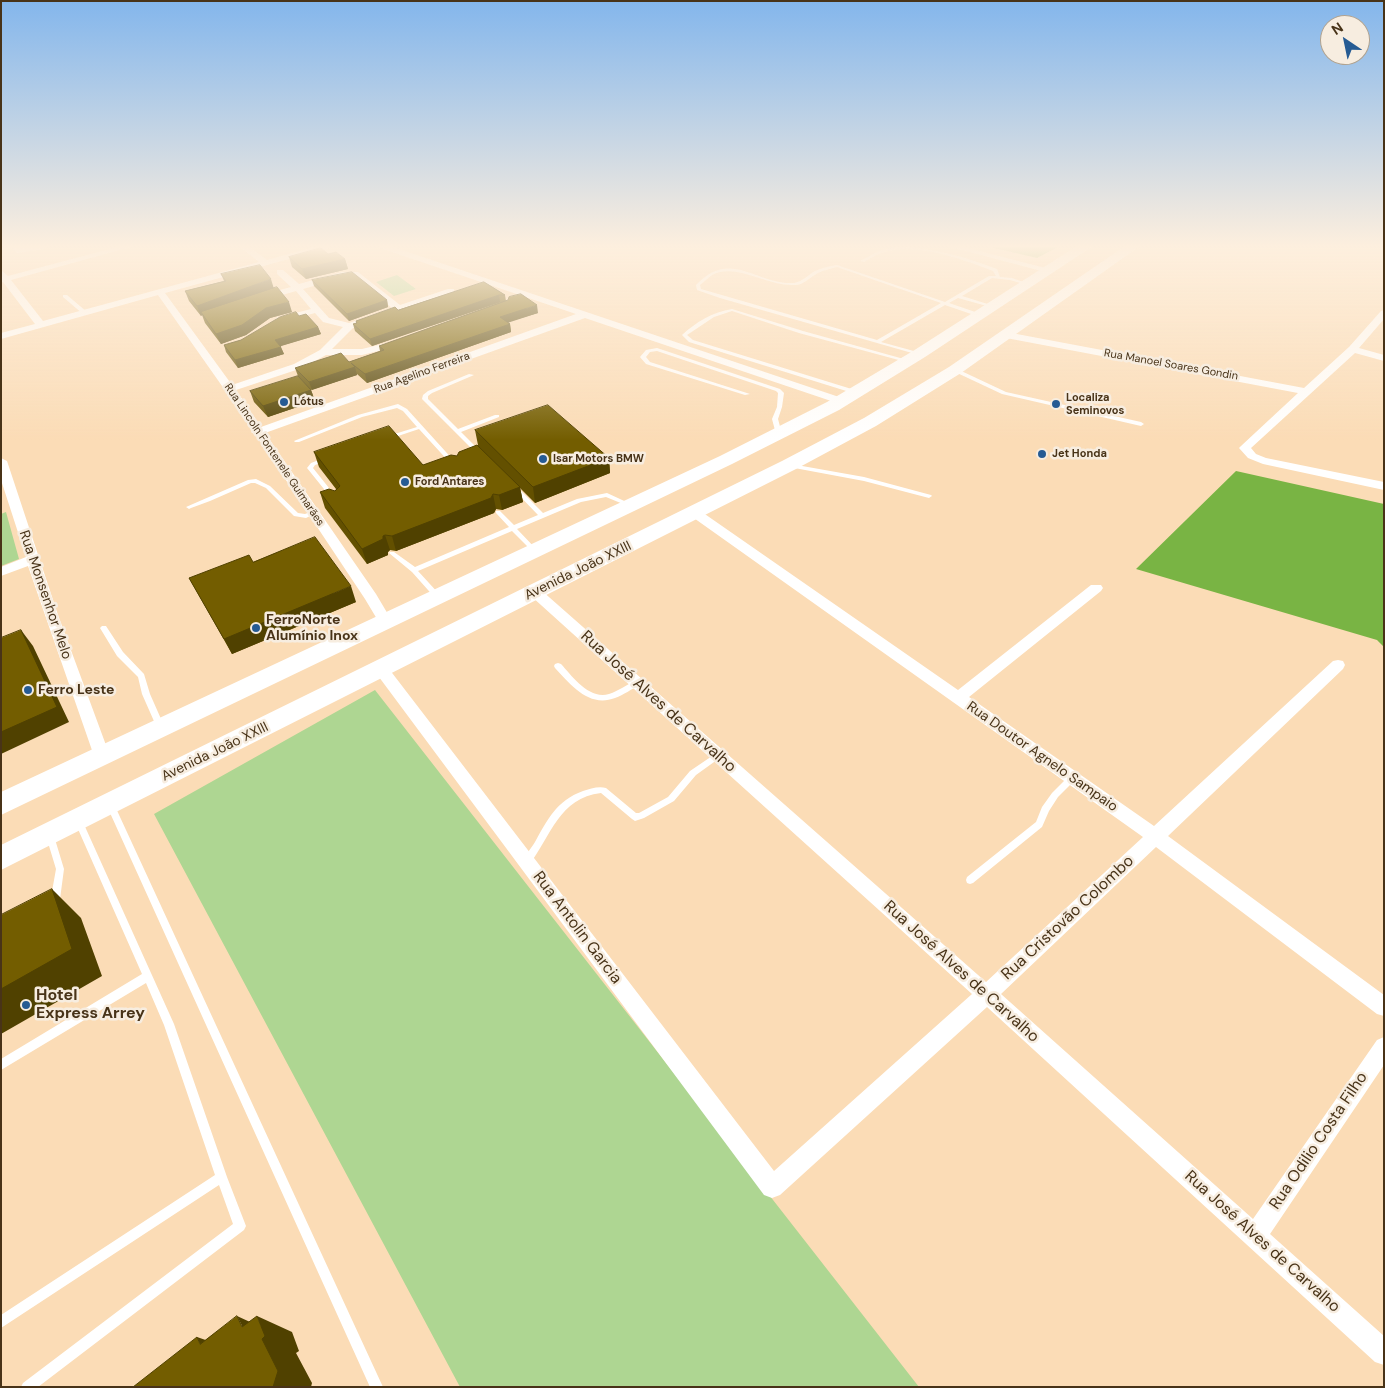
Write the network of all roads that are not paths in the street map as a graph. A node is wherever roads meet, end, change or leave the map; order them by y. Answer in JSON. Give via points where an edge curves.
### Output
{"nodes":[{"id":1,"x":30,"y":311,"type":"edge"},
{"id":2,"x":82,"y":311,"type":"edge"},
{"id":3,"x":92,"y":311,"type":"edge"},
{"id":4,"x":173,"y":311,"type":"edge"},
{"id":5,"x":314,"y":311,"type":"edge"},
{"id":6,"x":317,"y":311,"type":"edge"},
{"id":7,"x":394,"y":311,"type":"edge"},
{"id":8,"x":576,"y":311,"type":"edge"},
{"id":9,"x":724,"y":311,"type":"edge"},
{"id":10,"x":734,"y":311,"type":"edge"},
{"id":11,"x":769,"y":311,"type":"edge"},
{"id":12,"x":930,"y":311,"type":"edge"},
{"id":13,"x":968,"y":311,"type":"edge"},
{"id":14,"x":986,"y":311,"type":"edge"},
{"id":15,"x":1040,"y":311,"type":"edge"},
{"id":16,"x":85,"y":313,"type":"junction"},
{"id":17,"x":1384,"y":313,"type":"edge"},
{"id":18,"x":586,"y":314,"type":"junction"},
{"id":19,"x":979,"y":315,"type":"junction"},
{"id":20,"x":41,"y":325,"type":"junction"},
{"id":21,"x":266,"y":326,"type":"edge"},
{"id":22,"x":350,"y":326,"type":"junction"},
{"id":23,"x":1006,"y":335,"type":"junction"},
{"id":24,"x":1,"y":336,"type":"edge"},
{"id":25,"x":406,"y":340,"type":"edge"},
{"id":26,"x":877,"y":342,"type":"junction"},
{"id":27,"x":1353,"y":350,"type":"junction"},
{"id":28,"x":324,"y":352,"type":"junction"},
{"id":29,"x":914,"y":358,"type":"junction"},
{"id":30,"x":1384,"y":358,"type":"edge"},
{"id":31,"x":955,"y":370,"type":"junction"},
{"id":32,"x":471,"y":375,"type":"dead end"},
{"id":33,"x":230,"y":389,"type":"junction"},
{"id":34,"x":1305,"y":391,"type":"junction"},
{"id":35,"x":856,"y":392,"type":"junction"},
{"id":36,"x":747,"y":394,"type":"dead end"},
{"id":37,"x":837,"y":404,"type":"junction"},
{"id":38,"x":497,"y":416,"type":"dead end"},
{"id":39,"x":1141,"y":424,"type":"dead end"},
{"id":40,"x":421,"y":427,"type":"junction"},
{"id":41,"x":456,"y":431,"type":"junction"},
{"id":42,"x":257,"y":432,"type":"junction"},
{"id":43,"x":779,"y":434,"type":"junction"},
{"id":44,"x":384,"y":439,"type":"edge"},
{"id":45,"x":297,"y":440,"type":"dead end"},
{"id":46,"x":818,"y":450,"type":"junction"},
{"id":47,"x":330,"y":458,"type":"edge"},
{"id":48,"x":485,"y":458,"type":"edge"},
{"id":49,"x":726,"y":460,"type":"junction"},
{"id":50,"x":1,"y":461,"type":"edge"},
{"id":51,"x":789,"y":465,"type":"junction"},
{"id":52,"x":458,"y":468,"type":"edge"},
{"id":53,"x":511,"y":484,"type":"edge"},
{"id":54,"x":1384,"y":486,"type":"edge"},
{"id":55,"x":929,"y":496,"type":"dead end"},
{"id":56,"x":339,"y":503,"type":"edge"},
{"id":57,"x":8,"y":505,"type":"edge"},
{"id":58,"x":630,"y":505,"type":"junction"},
{"id":59,"x":189,"y":507,"type":"dead end"},
{"id":60,"x":498,"y":512,"type":"edge"},
{"id":61,"x":695,"y":513,"type":"junction"},
{"id":62,"x":313,"y":514,"type":"junction"},
{"id":63,"x":543,"y":516,"type":"junction"},
{"id":64,"x":514,"y":528,"type":"junction"},
{"id":65,"x":535,"y":551,"type":"junction"},
{"id":66,"x":392,"y":553,"type":"edge"},
{"id":67,"x":33,"y":559,"type":"junction"},
{"id":68,"x":414,"y":570,"type":"junction"},
{"id":69,"x":1,"y":572,"type":"edge"},
{"id":70,"x":1096,"y":588,"type":"dead end"},
{"id":71,"x":536,"y":593,"type":"junction"},
{"id":72,"x":438,"y":598,"type":"junction"},
{"id":73,"x":385,"y":621,"type":"junction"},
{"id":74,"x":104,"y":628,"type":"dead end"},
{"id":75,"x":1338,"y":665,"type":"dead end"},
{"id":76,"x":558,"y":666,"type":"dead end"},
{"id":77,"x":381,"y":669,"type":"junction"},
{"id":78,"x":637,"y":683,"type":"junction"},
{"id":79,"x":958,"y":698,"type":"junction"},
{"id":80,"x":161,"y":728,"type":"junction"},
{"id":81,"x":718,"y":755,"type":"junction"},
{"id":82,"x":102,"y":756,"type":"junction"},
{"id":83,"x":1072,"y":778,"type":"junction"},
{"id":84,"x":1,"y":804,"type":"edge"},
{"id":85,"x":110,"y":804,"type":"junction"},
{"id":86,"x":78,"y":820,"type":"junction"},
{"id":87,"x":49,"y":834,"type":"junction"},
{"id":88,"x":1155,"y":836,"type":"junction"},
{"id":89,"x":1,"y":858,"type":"edge"},
{"id":90,"x":526,"y":862,"type":"junction"},
{"id":91,"x":970,"y":880,"type":"dead end"},
{"id":92,"x":49,"y":905,"type":"edge"},
{"id":93,"x":148,"y":976,"type":"junction"},
{"id":94,"x":986,"y":995,"type":"junction"},
{"id":95,"x":1384,"y":1007,"type":"edge"},
{"id":96,"x":1384,"y":1047,"type":"edge"},
{"id":97,"x":1,"y":1065,"type":"edge"},
{"id":98,"x":221,"y":1177,"type":"junction"},
{"id":99,"x":772,"y":1187,"type":"joint"},
{"id":100,"x":1255,"y":1236,"type":"junction"},
{"id":101,"x":1,"y":1322,"type":"edge"},
{"id":102,"x":1384,"y":1353,"type":"edge"},
{"id":103,"x":27,"y":1387,"type":"edge"},
{"id":104,"x":377,"y":1387,"type":"edge"}],
"edges":[{"from":1,"to":20,"type":"street"},
{"from":2,"to":16,"type":"lane"},
{"from":3,"to":16,"type":"street"},
{"from":4,"to":33,"type":"street","name":"Rua Lincoln Fontenele Guimarães"},
{"from":5,"to":21,"type":"street"},
{"from":6,"to":22,"type":"street","via":[[330,322]]},
{"from":7,"to":22,"type":"street"},
{"from":8,"to":18,"type":"street"},
{"from":9,"to":35,"type":"lane","via":[[697,324],[685,337]]},
{"from":10,"to":29,"type":"lane","via":[[802,332]]},
{"from":11,"to":26,"type":"lane"},
{"from":12,"to":26,"type":"lane"},
{"from":13,"to":19,"type":"lane"},
{"from":14,"to":19,"type":"main road"},
{"from":15,"to":23,"type":"main road","name":"Avenida João XXIII"},
{"from":16,"to":20,"type":"street"},
{"from":17,"to":27,"type":"street"},
{"from":18,"to":37,"type":"street"},
{"from":18,"to":42,"type":"street","name":"Rua Agelino Ferreira"},
{"from":19,"to":29,"type":"main road"},
{"from":20,"to":24,"type":"street"},
{"from":22,"to":28,"type":"street"},
{"from":23,"to":31,"type":"main road","name":"Avenida João XXIII"},
{"from":23,"to":34,"type":"street","name":"Rua Manoel Soares Gondin"},
{"from":25,"to":28,"type":"street","via":[[356,354]]},
{"from":26,"to":29,"type":"lane"},
{"from":27,"to":30,"type":"street"},
{"from":27,"to":34,"type":"street"},
{"from":28,"to":33,"type":"street","via":[[298,366]]},
{"from":29,"to":35,"type":"main road"},
{"from":31,"to":39,"type":"lane","via":[[1004,393]]},
{"from":31,"to":46,"type":"main road","name":"Avenida João XXIII"},
{"from":32,"to":41,"type":"lane","via":[[425,396]]},
{"from":33,"to":42,"type":"street","name":"Rua Lincoln Fontenele Guimarães"},
{"from":34,"to":54,"type":"street","via":[[1247,445],[1247,452],[1273,464]]},
{"from":35,"to":37,"type":"main road"},
{"from":36,"to":43,"type":"lane","via":[[648,363],[643,357],[648,351],[657,349],[778,390],[781,400],[774,419]]},
{"from":37,"to":43,"type":"main road"},
{"from":37,"to":46,"type":"main road","via":[[790,441],[790,445],[796,448]]},
{"from":38,"to":41,"type":"lane"},
{"from":40,"to":44,"type":"lane"},
{"from":40,"to":45,"type":"lane","via":[[398,406],[360,416]]},
{"from":40,"to":52,"type":"lane"},
{"from":41,"to":48,"type":"lane"},
{"from":42,"to":62,"type":"street","name":"Rua Lincoln Fontenele Guimarães"},
{"from":43,"to":49,"type":"main road"},
{"from":46,"to":51,"type":"main road","name":"Avenida João XXIII"},
{"from":47,"to":56,"type":"lane","via":[[310,468]]},
{"from":49,"to":58,"type":"main road"},
{"from":49,"to":61,"type":"main road","via":[[747,460],[755,468],[754,473],[713,496]]},
{"from":50,"to":57,"type":"street","name":"Rua Monsenhor Melo"},
{"from":51,"to":55,"type":"lane","via":[[864,479]]},
{"from":51,"to":61,"type":"main road","name":"Avenida João XXIII"},
{"from":53,"to":63,"type":"lane"},
{"from":57,"to":67,"type":"street","name":"Rua Monsenhor Melo"},
{"from":58,"to":63,"type":"lane","via":[[601,495],[579,500]]},
{"from":58,"to":65,"type":"main road"},
{"from":59,"to":62,"type":"lane","via":[[256,481],[296,515]]},
{"from":60,"to":64,"type":"lane"},
{"from":61,"to":71,"type":"main road","name":"Avenida João XXIII"},
{"from":61,"to":79,"type":"street","name":"Rua Doutor Agnelo Sampaio"},
{"from":62,"to":73,"type":"street","name":"Rua Lincoln Fontenele Guimarães"},
{"from":63,"to":64,"type":"lane"},
{"from":64,"to":65,"type":"lane"},
{"from":64,"to":68,"type":"lane"},
{"from":65,"to":72,"type":"main road"},
{"from":66,"to":68,"type":"lane"},
{"from":67,"to":69,"type":"street"},
{"from":67,"to":82,"type":"street","name":"Rua Monsenhor Melo"},
{"from":68,"to":72,"type":"lane"},
{"from":70,"to":79,"type":"street"},
{"from":71,"to":77,"type":"main road","name":"Avenida João XXIII"},
{"from":71,"to":78,"type":"street","name":"Rua José Alves de Carvalho"},
{"from":72,"to":73,"type":"main road"},
{"from":73,"to":80,"type":"main road"},
{"from":74,"to":80,"type":"lane","via":[[120,654],[141,676]]},
{"from":75,"to":88,"type":"street","name":"Rua Cristovão Colombo"},
{"from":76,"to":78,"type":"lane","via":[[581,689],[596,697],[612,696]]},
{"from":77,"to":85,"type":"main road","name":"Avenida João XXIII"},
{"from":77,"to":90,"type":"street","name":"Rua Antolin Garcia"},
{"from":78,"to":81,"type":"street","name":"Rua José Alves de Carvalho"},
{"from":79,"to":83,"type":"street","name":"Rua Doutor Agnelo Sampaio"},
{"from":80,"to":82,"type":"main road"},
{"from":81,"to":90,"type":"lane","via":[[693,773],[671,799],[641,816],[628,813],[603,790],[576,797],[553,816]]},
{"from":81,"to":94,"type":"street","name":"Rua José Alves de Carvalho"},
{"from":82,"to":84,"type":"main road"},
{"from":83,"to":88,"type":"street","name":"Rua Doutor Agnelo Sampaio"},
{"from":83,"to":91,"type":"lane","via":[[1050,802],[1039,824]]},
{"from":85,"to":86,"type":"main road","name":"Avenida João XXIII"},
{"from":85,"to":104,"type":"lane"},
{"from":86,"to":87,"type":"main road","name":"Avenida João XXIII"},
{"from":86,"to":93,"type":"lane"},
{"from":87,"to":89,"type":"main road","name":"Avenida João XXIII"},
{"from":87,"to":92,"type":"lane","via":[[60,869],[55,899]]},
{"from":88,"to":94,"type":"street","name":"Rua Cristovão Colombo"},
{"from":88,"to":95,"type":"street","name":"Rua Doutor Agnelo Sampaio"},
{"from":90,"to":99,"type":"street","name":"Rua Antolin Garcia"},
{"from":93,"to":97,"type":"lane"},
{"from":93,"to":98,"type":"lane","via":[[170,1024]]},
{"from":94,"to":99,"type":"street","name":"Rua Cristovão Colombo"},
{"from":94,"to":100,"type":"street","name":"Rua José Alves de Carvalho"},
{"from":96,"to":100,"type":"street","name":"Rua Odilio Costa Filho"},
{"from":98,"to":101,"type":"lane"},
{"from":98,"to":103,"type":"lane","via":[[240,1226]]},
{"from":100,"to":102,"type":"street","name":"Rua José Alves de Carvalho"}]}
